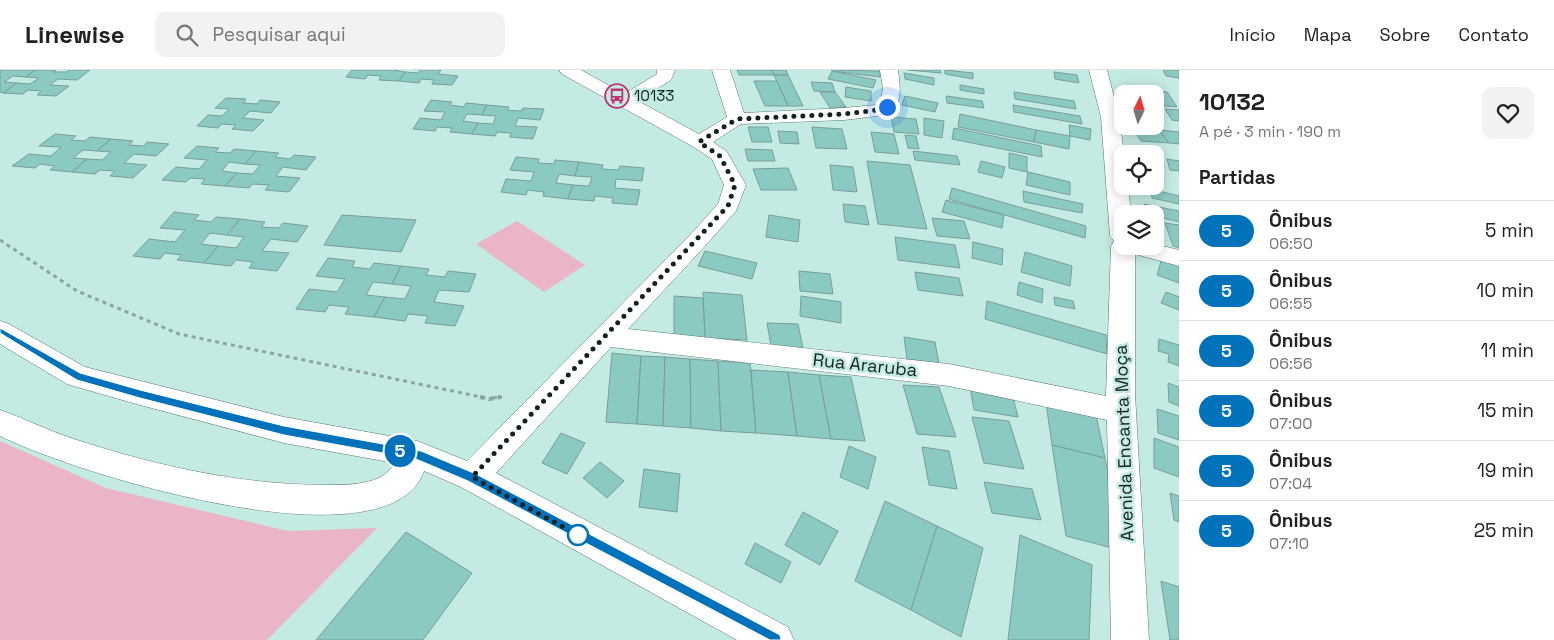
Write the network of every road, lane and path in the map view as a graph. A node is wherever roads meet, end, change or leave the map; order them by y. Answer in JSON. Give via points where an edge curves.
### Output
{"nodes":[{"id":1,"x":568,"y":70,"type":"edge"},
{"id":2,"x":666,"y":70,"type":"edge"},
{"id":3,"x":721,"y":70,"type":"edge"},
{"id":4,"x":889,"y":70,"type":"edge"},
{"id":5,"x":1098,"y":70,"type":"edge"},
{"id":6,"x":625,"y":101,"type":"junction"},
{"id":7,"x":737,"y":119,"type":"junction"},
{"id":8,"x":709,"y":149,"type":"junction"},
{"id":9,"x":1119,"y":205,"type":"edge"},
{"id":10,"x":0,"y":240,"type":"edge"},
{"id":11,"x":1164,"y":254,"type":"edge"},
{"id":12,"x":1123,"y":255,"type":"edge"},
{"id":13,"x":1179,"y":258,"type":"edge"},
{"id":14,"x":0,"y":331,"type":"edge"},
{"id":15,"x":605,"y":336,"type":"junction"},
{"id":16,"x":510,"y":396,"type":"dead end"},
{"id":17,"x":1122,"y":411,"type":"junction"},
{"id":18,"x":0,"y":422,"type":"edge"},
{"id":19,"x":417,"y":454,"type":"junction"},
{"id":20,"x":472,"y":477,"type":"junction"},
{"id":21,"x":775,"y":640,"type":"edge"},
{"id":22,"x":1130,"y":640,"type":"edge"}],
"edges":[{"from":1,"to":6,"type":"street"},
{"from":2,"to":6,"type":"street","via":[[665,76]]},
{"from":3,"to":7,"type":"street"},
{"from":4,"to":7,"type":"street","via":[[892,86],[887,107],[844,114]]},
{"from":5,"to":9,"type":"street","via":[[1110,117]]},
{"from":6,"to":8,"type":"street"},
{"from":7,"to":8,"type":"street"},
{"from":8,"to":15,"type":"street","via":[[735,185],[728,206]]},
{"from":10,"to":16,"type":"path","via":[[77,291],[179,334],[489,399]]},
{"from":11,"to":13,"type":"street"},
{"from":12,"to":17,"type":"street","name":"Avenida Encanta Moça"},
{"from":14,"to":19,"type":"street","via":[[77,376],[284,430]]},
{"from":15,"to":17,"type":"street","name":"Rua Araruba","via":[[950,375]]},
{"from":15,"to":20,"type":"street"},
{"from":17,"to":22,"type":"street","name":"Avenida Encanta Moça"},
{"from":18,"to":19,"type":"street","via":[[87,457],[196,484],[280,499],[344,500],[382,492],[407,477]]},
{"from":19,"to":20,"type":"street"},
{"from":20,"to":21,"type":"street"}]}
